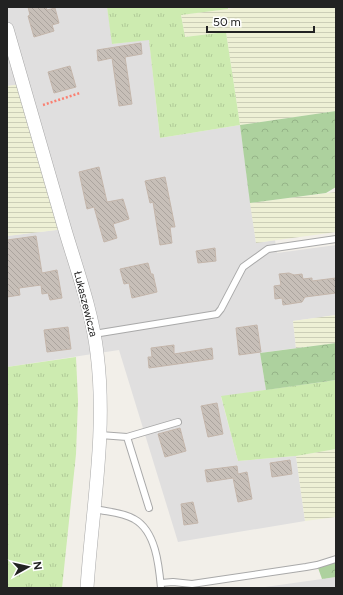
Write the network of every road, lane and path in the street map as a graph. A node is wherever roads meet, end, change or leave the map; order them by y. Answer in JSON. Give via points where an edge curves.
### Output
{"nodes":[{"id":1,"x":7,"y":29,"type":"edge"},
{"id":2,"x":80,"y":93,"type":"dead end"},
{"id":3,"x":30,"y":109,"type":"junction"},
{"id":4,"x":336,"y":239,"type":"edge"},
{"id":5,"x":94,"y":334,"type":"junction"},
{"id":6,"x":178,"y":422,"type":"dead end"},
{"id":7,"x":100,"y":435,"type":"junction"},
{"id":8,"x":127,"y":437,"type":"junction"},
{"id":9,"x":149,"y":508,"type":"dead end"},
{"id":10,"x":95,"y":509,"type":"junction"},
{"id":11,"x":336,"y":559,"type":"edge"},
{"id":12,"x":161,"y":586,"type":"edge"},
{"id":13,"x":87,"y":588,"type":"edge"}],
"edges":[{"from":1,"to":3,"type":"street","name":"Łukaszewicza"},
{"from":2,"to":3,"type":"path"},
{"from":3,"to":5,"type":"street","name":"Łukaszewicza"},
{"from":4,"to":5,"type":"lane","via":[[268,249],[243,267],[222,310],[217,314]]},
{"from":5,"to":7,"type":"street","name":"Łukaszewicza","via":[[101,396]]},
{"from":6,"to":8,"type":"lane"},
{"from":7,"to":8,"type":"lane"},
{"from":7,"to":10,"type":"street","name":"Łukaszewicza"},
{"from":8,"to":9,"type":"lane"},
{"from":10,"to":12,"type":"lane","via":[[123,515],[142,525],[158,559]]},
{"from":10,"to":13,"type":"street","name":"Łukaszewicza"},
{"from":11,"to":12,"type":"lane","via":[[306,567],[192,584],[173,582]]}]}
